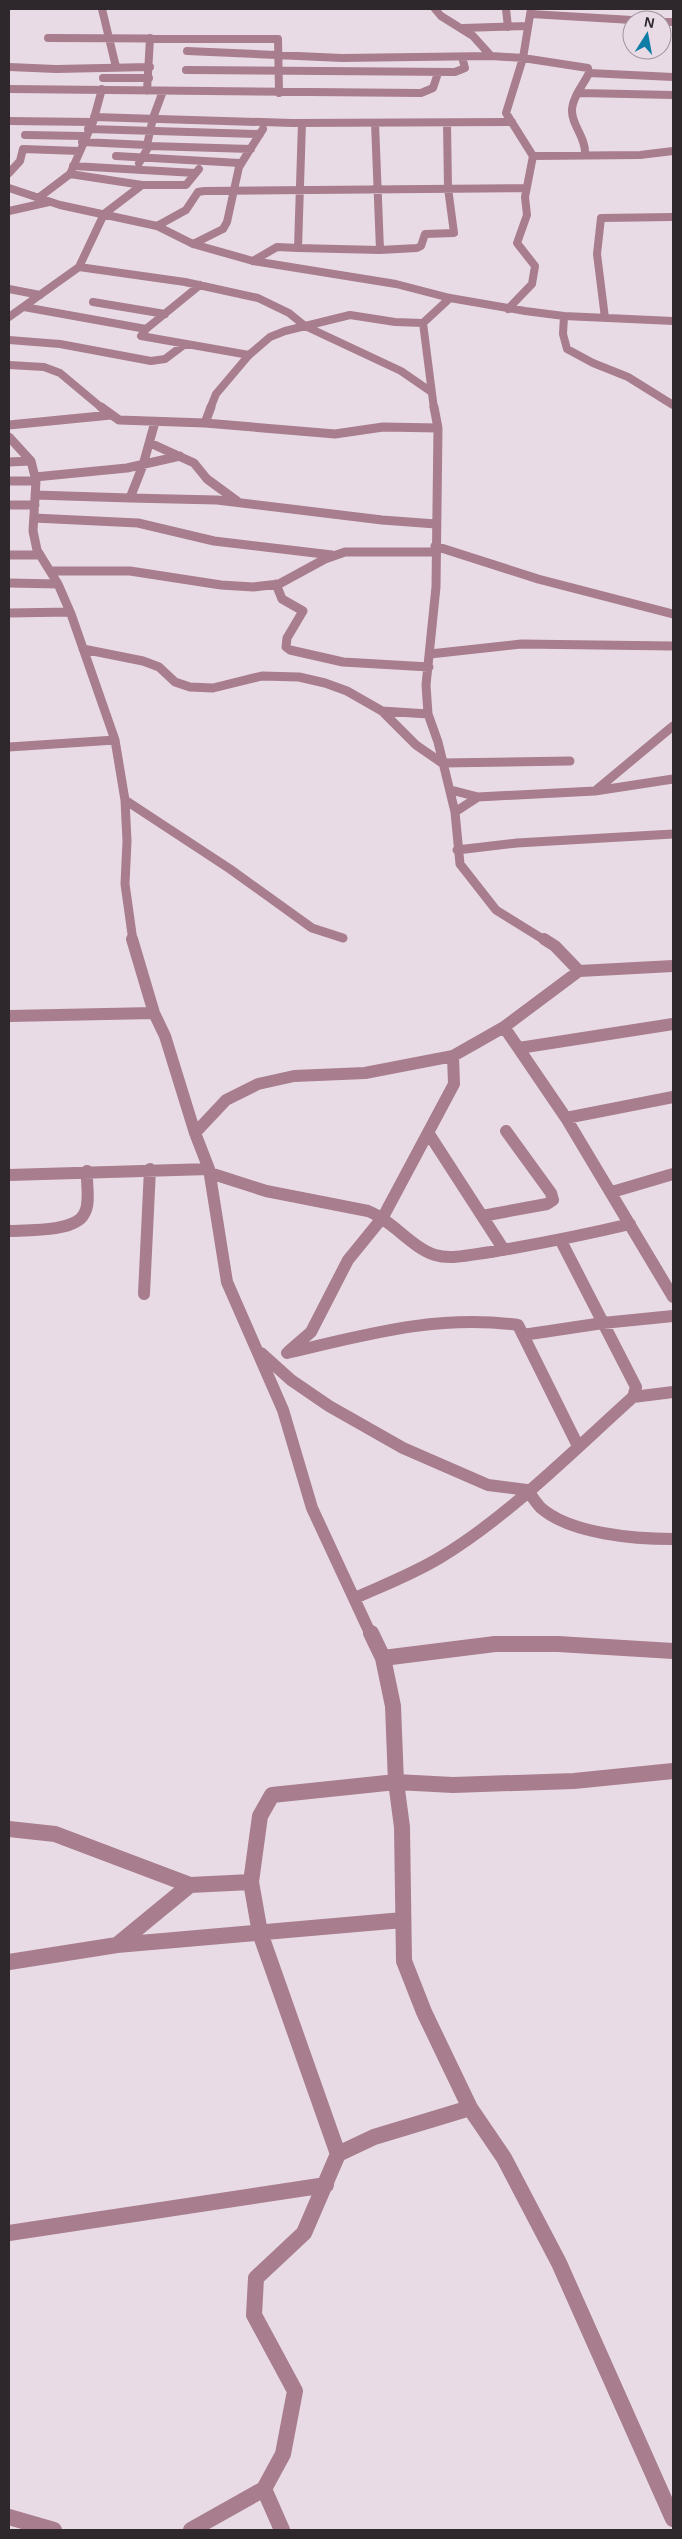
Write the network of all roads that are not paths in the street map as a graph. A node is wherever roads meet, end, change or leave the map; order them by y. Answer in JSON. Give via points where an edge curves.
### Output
{"nodes":[{"id":1,"x":102,"y":9,"type":"edge"},
{"id":2,"x":435,"y":9,"type":"edge"},
{"id":3,"x":506,"y":9,"type":"edge"},
{"id":4,"x":531,"y":11,"type":"edge"},
{"id":5,"x":622,"y":19,"type":"edge"},
{"id":6,"x":527,"y":26,"type":"junction"},
{"id":7,"x":508,"y":27,"type":"junction"},
{"id":8,"x":463,"y":28,"type":"junction"},
{"id":9,"x":108,"y":37,"type":"junction"},
{"id":10,"x":48,"y":38,"type":"dead end"},
{"id":11,"x":150,"y":38,"type":"junction"},
{"id":12,"x":184,"y":38,"type":"junction"},
{"id":13,"x":187,"y":51,"type":"junction"},
{"id":14,"x":277,"y":56,"type":"junction"},
{"id":15,"x":491,"y":56,"type":"junction"},
{"id":16,"x":462,"y":57,"type":"junction"},
{"id":17,"x":522,"y":58,"type":"junction"},
{"id":18,"x":9,"y":67,"type":"edge"},
{"id":19,"x":116,"y":67,"type":"junction"},
{"id":20,"x":150,"y":67,"type":"junction"},
{"id":21,"x":277,"y":71,"type":"junction"},
{"id":22,"x":438,"y":73,"type":"junction"},
{"id":23,"x":589,"y":73,"type":"junction"},
{"id":24,"x":673,"y":77,"type":"edge"},
{"id":25,"x":103,"y":78,"type":"dead end"},
{"id":26,"x":149,"y":78,"type":"junction"},
{"id":27,"x":185,"y":81,"type":"junction"},
{"id":28,"x":9,"y":89,"type":"edge"},
{"id":29,"x":102,"y":90,"type":"junction"},
{"id":30,"x":147,"y":91,"type":"junction"},
{"id":31,"x":163,"y":91,"type":"junction"},
{"id":32,"x":580,"y":93,"type":"junction"},
{"id":33,"x":279,"y":94,"type":"junction"},
{"id":34,"x":673,"y":95,"type":"edge"},
{"id":35,"x":153,"y":118,"type":"junction"},
{"id":36,"x":93,"y":119,"type":"junction"},
{"id":37,"x":9,"y":121,"type":"edge"},
{"id":38,"x":27,"y":121,"type":"junction"},
{"id":39,"x":269,"y":122,"type":"junction"},
{"id":40,"x":512,"y":122,"type":"junction"},
{"id":41,"x":302,"y":123,"type":"junction"},
{"id":42,"x":447,"y":123,"type":"junction"},
{"id":43,"x":375,"y":124,"type":"junction"},
{"id":44,"x":88,"y":129,"type":"junction"},
{"id":45,"x":151,"y":130,"type":"junction"},
{"id":46,"x":260,"y":134,"type":"junction"},
{"id":47,"x":25,"y":136,"type":"junction"},
{"id":48,"x":83,"y":139,"type":"junction"},
{"id":49,"x":148,"y":145,"type":"junction"},
{"id":50,"x":23,"y":149,"type":"junction"},
{"id":51,"x":251,"y":149,"type":"junction"},
{"id":52,"x":79,"y":151,"type":"junction"},
{"id":53,"x":673,"y":151,"type":"edge"},
{"id":54,"x":585,"y":154,"type":"junction"},
{"id":55,"x":116,"y":156,"type":"dead end"},
{"id":56,"x":533,"y":156,"type":"junction"},
{"id":57,"x":143,"y":157,"type":"junction"},
{"id":58,"x":205,"y":161,"type":"junction"},
{"id":59,"x":240,"y":164,"type":"junction"},
{"id":60,"x":73,"y":166,"type":"junction"},
{"id":61,"x":134,"y":170,"type":"junction"},
{"id":62,"x":195,"y":173,"type":"junction"},
{"id":63,"x":9,"y":174,"type":"edge"},
{"id":64,"x":70,"y":174,"type":"junction"},
{"id":65,"x":124,"y":184,"type":"junction"},
{"id":66,"x":142,"y":185,"type":"junction"},
{"id":67,"x":9,"y":188,"type":"edge"},
{"id":68,"x":448,"y":188,"type":"junction"},
{"id":69,"x":526,"y":188,"type":"junction"},
{"id":70,"x":376,"y":189,"type":"junction"},
{"id":71,"x":301,"y":190,"type":"junction"},
{"id":72,"x":233,"y":191,"type":"junction"},
{"id":73,"x":37,"y":199,"type":"junction"},
{"id":74,"x":49,"y":202,"type":"junction"},
{"id":75,"x":9,"y":211,"type":"edge"},
{"id":76,"x":104,"y":214,"type":"junction"},
{"id":77,"x":673,"y":217,"type":"edge"},
{"id":78,"x":157,"y":226,"type":"junction"},
{"id":79,"x":194,"y":244,"type":"junction"},
{"id":80,"x":298,"y":248,"type":"junction"},
{"id":81,"x":380,"y":250,"type":"junction"},
{"id":82,"x":253,"y":261,"type":"junction"},
{"id":83,"x":79,"y":267,"type":"junction"},
{"id":84,"x":200,"y":284,"type":"junction"},
{"id":85,"x":9,"y":289,"type":"edge"},
{"id":86,"x":40,"y":295,"type":"junction"},
{"id":87,"x":450,"y":298,"type":"junction"},
{"id":88,"x":92,"y":302,"type":"dead end"},
{"id":89,"x":24,"y":307,"type":"junction"},
{"id":90,"x":508,"y":308,"type":"junction"},
{"id":91,"x":165,"y":314,"type":"junction"},
{"id":92,"x":564,"y":316,"type":"junction"},
{"id":93,"x":9,"y":317,"type":"edge"},
{"id":94,"x":605,"y":318,"type":"junction"},
{"id":95,"x":673,"y":321,"type":"edge"},
{"id":96,"x":423,"y":323,"type":"junction"},
{"id":97,"x":305,"y":326,"type":"junction"},
{"id":98,"x":146,"y":329,"type":"junction"},
{"id":99,"x":9,"y":340,"type":"edge"},
{"id":100,"x":185,"y":344,"type":"junction"},
{"id":101,"x":249,"y":355,"type":"junction"},
{"id":102,"x":9,"y":365,"type":"edge"},
{"id":103,"x":430,"y":391,"type":"junction"},
{"id":104,"x":673,"y":405,"type":"edge"},
{"id":105,"x":111,"y":415,"type":"junction"},
{"id":106,"x":155,"y":422,"type":"junction"},
{"id":107,"x":205,"y":423,"type":"junction"},
{"id":108,"x":9,"y":425,"type":"edge"},
{"id":109,"x":438,"y":428,"type":"junction"},
{"id":110,"x":9,"y":437,"type":"edge"},
{"id":111,"x":150,"y":442,"type":"junction"},
{"id":112,"x":180,"y":456,"type":"junction"},
{"id":113,"x":9,"y":462,"type":"edge"},
{"id":114,"x":31,"y":462,"type":"junction"},
{"id":115,"x":143,"y":465,"type":"junction"},
{"id":116,"x":35,"y":479,"type":"junction"},
{"id":117,"x":9,"y":481,"type":"edge"},
{"id":118,"x":130,"y":498,"type":"junction"},
{"id":119,"x":35,"y":500,"type":"junction"},
{"id":120,"x":239,"y":502,"type":"junction"},
{"id":121,"x":9,"y":505,"type":"edge"},
{"id":122,"x":34,"y":518,"type":"junction"},
{"id":123,"x":436,"y":524,"type":"junction"},
{"id":124,"x":435,"y":549,"type":"junction"},
{"id":125,"x":9,"y":555,"type":"edge"},
{"id":126,"x":40,"y":555,"type":"junction"},
{"id":127,"x":332,"y":555,"type":"junction"},
{"id":128,"x":50,"y":571,"type":"junction"},
{"id":129,"x":9,"y":583,"type":"edge"},
{"id":130,"x":58,"y":584,"type":"junction"},
{"id":131,"x":276,"y":584,"type":"junction"},
{"id":132,"x":70,"y":612,"type":"junction"},
{"id":133,"x":9,"y":613,"type":"edge"},
{"id":134,"x":673,"y":614,"type":"edge"},
{"id":135,"x":673,"y":646,"type":"edge"},
{"id":136,"x":83,"y":649,"type":"junction"},
{"id":137,"x":430,"y":654,"type":"junction"},
{"id":138,"x":429,"y":667,"type":"junction"},
{"id":139,"x":382,"y":711,"type":"junction"},
{"id":140,"x":428,"y":714,"type":"junction"},
{"id":141,"x":673,"y":726,"type":"edge"},
{"id":142,"x":115,"y":740,"type":"junction"},
{"id":143,"x":9,"y":747,"type":"edge"},
{"id":144,"x":570,"y":761,"type":"dead end"},
{"id":145,"x":442,"y":762,"type":"junction"},
{"id":146,"x":673,"y":779,"type":"edge"},
{"id":147,"x":451,"y":790,"type":"junction"},
{"id":148,"x":595,"y":792,"type":"junction"},
{"id":149,"x":478,"y":798,"type":"junction"},
{"id":150,"x":125,"y":800,"type":"junction"},
{"id":151,"x":455,"y":812,"type":"junction"},
{"id":152,"x":673,"y":834,"type":"edge"},
{"id":153,"x":457,"y":850,"type":"junction"},
{"id":154,"x":343,"y":938,"type":"dead end"},
{"id":155,"x":673,"y":966,"type":"edge"},
{"id":156,"x":579,"y":971,"type":"junction"},
{"id":157,"x":154,"y":1013,"type":"junction"},
{"id":158,"x":9,"y":1016,"type":"edge"},
{"id":159,"x":673,"y":1024,"type":"edge"},
{"id":160,"x":504,"y":1027,"type":"junction"},
{"id":161,"x":519,"y":1048,"type":"junction"},
{"id":162,"x":453,"y":1056,"type":"junction"},
{"id":163,"x":673,"y":1097,"type":"edge"},
{"id":164,"x":566,"y":1118,"type":"junction"},
{"id":165,"x":506,"y":1131,"type":"dead end"},
{"id":166,"x":195,"y":1133,"type":"junction"},
{"id":167,"x":429,"y":1134,"type":"junction"},
{"id":168,"x":150,"y":1169,"type":"junction"},
{"id":169,"x":210,"y":1171,"type":"junction"},
{"id":170,"x":87,"y":1172,"type":"junction"},
{"id":171,"x":673,"y":1174,"type":"edge"},
{"id":172,"x":9,"y":1175,"type":"edge"},
{"id":173,"x":612,"y":1192,"type":"junction"},
{"id":174,"x":482,"y":1216,"type":"junction"},
{"id":175,"x":383,"y":1217,"type":"junction"},
{"id":176,"x":630,"y":1224,"type":"junction"},
{"id":177,"x":9,"y":1231,"type":"edge"},
{"id":178,"x":561,"y":1241,"type":"junction"},
{"id":179,"x":504,"y":1250,"type":"junction"},
{"id":180,"x":144,"y":1294,"type":"dead end"},
{"id":181,"x":673,"y":1297,"type":"edge"},
{"id":182,"x":673,"y":1316,"type":"edge"},
{"id":183,"x":602,"y":1323,"type":"junction"},
{"id":184,"x":523,"y":1335,"type":"junction"},
{"id":185,"x":256,"y":1348,"type":"junction"},
{"id":186,"x":287,"y":1352,"type":"junction"},
{"id":187,"x":274,"y":1365,"type":"junction"},
{"id":188,"x":673,"y":1392,"type":"edge"},
{"id":189,"x":633,"y":1397,"type":"junction"},
{"id":190,"x":578,"y":1446,"type":"junction"},
{"id":191,"x":527,"y":1490,"type":"junction"},
{"id":192,"x":673,"y":1539,"type":"edge"},
{"id":193,"x":355,"y":1598,"type":"junction"},
{"id":194,"x":673,"y":1651,"type":"edge"},
{"id":195,"x":383,"y":1658,"type":"junction"},
{"id":196,"x":673,"y":1771,"type":"edge"},
{"id":197,"x":396,"y":1782,"type":"junction"},
{"id":198,"x":9,"y":1829,"type":"edge"},
{"id":199,"x":251,"y":1882,"type":"junction"},
{"id":200,"x":190,"y":1885,"type":"junction"},
{"id":201,"x":403,"y":1920,"type":"junction"},
{"id":202,"x":260,"y":1933,"type":"junction"},
{"id":203,"x":117,"y":1945,"type":"junction"},
{"id":204,"x":9,"y":1962,"type":"edge"},
{"id":205,"x":470,"y":2108,"type":"junction"},
{"id":206,"x":338,"y":2154,"type":"junction"},
{"id":207,"x":326,"y":2185,"type":"junction"},
{"id":208,"x":9,"y":2233,"type":"edge"},
{"id":209,"x":264,"y":2489,"type":"junction"},
{"id":210,"x":9,"y":2517,"type":"edge"},
{"id":211,"x":673,"y":2519,"type":"edge"},
{"id":212,"x":54,"y":2530,"type":"edge"},
{"id":213,"x":191,"y":2530,"type":"edge"},
{"id":214,"x":282,"y":2530,"type":"edge"}],
"edges":[{"from":1,"to":9,"type":"street"},
{"from":2,"to":8,"type":"street"},
{"from":3,"to":7,"type":"street"},
{"from":4,"to":5,"type":"street"},
{"from":4,"to":6,"type":"street"},
{"from":6,"to":7,"type":"street"},
{"from":6,"to":17,"type":"street"},
{"from":7,"to":8,"type":"street"},
{"from":8,"to":15,"type":"street"},
{"from":9,"to":10,"type":"street"},
{"from":9,"to":11,"type":"street"},
{"from":9,"to":19,"type":"street"},
{"from":11,"to":12,"type":"street"},
{"from":11,"to":20,"type":"street"},
{"from":12,"to":13,"type":"street"},
{"from":12,"to":14,"type":"street","via":[[278,39]]},
{"from":13,"to":14,"type":"street"},
{"from":13,"to":27,"type":"street"},
{"from":14,"to":16,"type":"street"},
{"from":14,"to":21,"type":"street"},
{"from":15,"to":16,"type":"street"},
{"from":15,"to":17,"type":"street"},
{"from":16,"to":22,"type":"street","via":[[463,71]]},
{"from":17,"to":23,"type":"street","via":[[588,68]]},
{"from":17,"to":40,"type":"street","via":[[506,113]]},
{"from":18,"to":19,"type":"street"},
{"from":19,"to":20,"type":"street"},
{"from":20,"to":26,"type":"street"},
{"from":21,"to":22,"type":"street"},
{"from":21,"to":27,"type":"street"},
{"from":21,"to":33,"type":"street"},
{"from":22,"to":33,"type":"street","via":[[433,88],[421,93]]},
{"from":23,"to":24,"type":"street"},
{"from":23,"to":32,"type":"street"},
{"from":25,"to":26,"type":"street"},
{"from":26,"to":30,"type":"street"},
{"from":27,"to":31,"type":"street"},
{"from":27,"to":33,"type":"street"},
{"from":28,"to":29,"type":"street"},
{"from":29,"to":30,"type":"street"},
{"from":29,"to":36,"type":"street"},
{"from":30,"to":31,"type":"street"},
{"from":31,"to":35,"type":"street"},
{"from":32,"to":34,"type":"street"},
{"from":32,"to":54,"type":"street","via":[[571,112],[585,140]]},
{"from":35,"to":36,"type":"street"},
{"from":35,"to":39,"type":"street"},
{"from":35,"to":45,"type":"street"},
{"from":36,"to":38,"type":"street"},
{"from":36,"to":44,"type":"street"},
{"from":37,"to":38,"type":"street"},
{"from":38,"to":47,"type":"street"},
{"from":39,"to":41,"type":"street"},
{"from":39,"to":46,"type":"street"},
{"from":40,"to":42,"type":"street"},
{"from":40,"to":56,"type":"street"},
{"from":41,"to":43,"type":"street"},
{"from":41,"to":71,"type":"street"},
{"from":42,"to":43,"type":"street"},
{"from":42,"to":68,"type":"street"},
{"from":43,"to":70,"type":"street"},
{"from":44,"to":45,"type":"street"},
{"from":44,"to":48,"type":"street"},
{"from":45,"to":46,"type":"street"},
{"from":45,"to":49,"type":"street"},
{"from":46,"to":51,"type":"street"},
{"from":47,"to":48,"type":"street"},
{"from":47,"to":50,"type":"street"},
{"from":48,"to":49,"type":"street"},
{"from":48,"to":52,"type":"street"},
{"from":49,"to":51,"type":"street"},
{"from":49,"to":57,"type":"street"},
{"from":50,"to":52,"type":"street"},
{"from":50,"to":63,"type":"street","via":[[20,161]]},
{"from":51,"to":59,"type":"street"},
{"from":52,"to":60,"type":"street"},
{"from":53,"to":54,"type":"street","via":[[640,155]]},
{"from":54,"to":56,"type":"street"},
{"from":55,"to":57,"type":"street"},
{"from":56,"to":69,"type":"street"},
{"from":57,"to":58,"type":"street"},
{"from":57,"to":61,"type":"street"},
{"from":58,"to":59,"type":"street"},
{"from":58,"to":62,"type":"street"},
{"from":59,"to":72,"type":"street"},
{"from":60,"to":61,"type":"street"},
{"from":60,"to":64,"type":"street"},
{"from":61,"to":62,"type":"street"},
{"from":61,"to":65,"type":"street"},
{"from":62,"to":66,"type":"street","via":[[182,186]]},
{"from":64,"to":65,"type":"street"},
{"from":64,"to":73,"type":"street"},
{"from":65,"to":66,"type":"street"},
{"from":66,"to":76,"type":"street"},
{"from":67,"to":73,"type":"street"},
{"from":68,"to":69,"type":"street"},
{"from":68,"to":70,"type":"street"},
{"from":68,"to":81,"type":"street","via":[[454,232],[425,234],[419,248]]},
{"from":69,"to":90,"type":"street","via":[[527,215],[518,243],[535,266],[534,275],[532,284]]},
{"from":70,"to":71,"type":"street"},
{"from":70,"to":81,"type":"street"},
{"from":71,"to":72,"type":"street"},
{"from":71,"to":80,"type":"street"},
{"from":72,"to":78,"type":"street","via":[[200,191],[184,212]]},
{"from":72,"to":79,"type":"street","via":[[223,229]]},
{"from":73,"to":74,"type":"street"},
{"from":74,"to":75,"type":"street"},
{"from":74,"to":76,"type":"street"},
{"from":76,"to":78,"type":"street"},
{"from":76,"to":83,"type":"street"},
{"from":77,"to":94,"type":"street","via":[[601,218],[597,254]]},
{"from":78,"to":79,"type":"street"},
{"from":79,"to":82,"type":"street"},
{"from":80,"to":81,"type":"street"},
{"from":80,"to":82,"type":"street","via":[[278,247]]},
{"from":82,"to":87,"type":"street","via":[[396,284]]},
{"from":83,"to":84,"type":"street"},
{"from":83,"to":86,"type":"street"},
{"from":84,"to":91,"type":"street"},
{"from":84,"to":97,"type":"street","via":[[270,303]]},
{"from":85,"to":86,"type":"street"},
{"from":86,"to":89,"type":"street"},
{"from":87,"to":90,"type":"street"},
{"from":87,"to":96,"type":"street"},
{"from":88,"to":91,"type":"street"},
{"from":89,"to":93,"type":"street"},
{"from":89,"to":98,"type":"street"},
{"from":90,"to":92,"type":"street"},
{"from":91,"to":98,"type":"street"},
{"from":92,"to":94,"type":"street"},
{"from":92,"to":104,"type":"street","via":[[563,334],[567,349],[628,377]]},
{"from":94,"to":95,"type":"street"},
{"from":96,"to":97,"type":"street","via":[[355,315]]},
{"from":96,"to":103,"type":"street"},
{"from":97,"to":101,"type":"street","via":[[270,337]]},
{"from":97,"to":103,"type":"street","via":[[401,370]]},
{"from":98,"to":100,"type":"street","via":[[142,337]]},
{"from":99,"to":100,"type":"street","via":[[60,344],[151,361],[164,359]]},
{"from":100,"to":101,"type":"street"},
{"from":101,"to":107,"type":"street","via":[[216,394]]},
{"from":102,"to":105,"type":"street","via":[[44,367],[60,373]]},
{"from":103,"to":109,"type":"street"},
{"from":105,"to":106,"type":"street","via":[[119,420]]},
{"from":105,"to":108,"type":"street"},
{"from":106,"to":107,"type":"street"},
{"from":106,"to":111,"type":"street"},
{"from":107,"to":109,"type":"street","via":[[335,434],[370,428]]},
{"from":109,"to":123,"type":"street"},
{"from":110,"to":114,"type":"street"},
{"from":111,"to":112,"type":"street"},
{"from":111,"to":115,"type":"street"},
{"from":112,"to":115,"type":"street"},
{"from":112,"to":120,"type":"street","via":[[200,468],[206,479]]},
{"from":113,"to":114,"type":"street"},
{"from":114,"to":116,"type":"street"},
{"from":115,"to":116,"type":"street"},
{"from":115,"to":118,"type":"street"},
{"from":116,"to":117,"type":"street"},
{"from":116,"to":119,"type":"street"},
{"from":118,"to":119,"type":"street"},
{"from":118,"to":120,"type":"street"},
{"from":119,"to":121,"type":"street"},
{"from":119,"to":122,"type":"street"},
{"from":120,"to":123,"type":"street"},
{"from":122,"to":126,"type":"street","via":[[33,531]]},
{"from":122,"to":127,"type":"street","via":[[138,522],[214,541]]},
{"from":123,"to":124,"type":"street"},
{"from":124,"to":127,"type":"street"},
{"from":124,"to":134,"type":"street"},
{"from":124,"to":137,"type":"street","via":[[436,587]]},
{"from":125,"to":126,"type":"street"},
{"from":126,"to":128,"type":"street"},
{"from":127,"to":131,"type":"street","via":[[287,582]]},
{"from":128,"to":130,"type":"street"},
{"from":128,"to":131,"type":"street","via":[[106,569],[240,586]]},
{"from":129,"to":130,"type":"street"},
{"from":130,"to":132,"type":"street"},
{"from":131,"to":138,"type":"street","via":[[279,599],[303,611],[286,638],[286,647],[290,650],[343,662]]},
{"from":132,"to":133,"type":"street"},
{"from":132,"to":136,"type":"street"},
{"from":135,"to":137,"type":"street","via":[[509,643]]},
{"from":136,"to":139,"type":"street","via":[[143,660],[159,667],[175,682],[190,687],[214,688],[262,676],[309,679],[347,691]]},
{"from":136,"to":142,"type":"street"},
{"from":137,"to":138,"type":"street"},
{"from":138,"to":140,"type":"street","via":[[426,685]]},
{"from":139,"to":140,"type":"street"},
{"from":139,"to":145,"type":"street","via":[[416,746]]},
{"from":140,"to":145,"type":"street"},
{"from":141,"to":148,"type":"street"},
{"from":142,"to":143,"type":"street"},
{"from":142,"to":150,"type":"street"},
{"from":144,"to":145,"type":"street"},
{"from":145,"to":147,"type":"street"},
{"from":146,"to":148,"type":"street"},
{"from":147,"to":149,"type":"street"},
{"from":147,"to":151,"type":"street"},
{"from":148,"to":149,"type":"street"},
{"from":149,"to":151,"type":"street"},
{"from":150,"to":154,"type":"street","via":[[312,928]]},
{"from":150,"to":157,"type":"street","via":[[125,884],[131,935]]},
{"from":151,"to":153,"type":"street"},
{"from":152,"to":153,"type":"street","via":[[517,843]]},
{"from":153,"to":156,"type":"street","via":[[460,864],[496,910],[555,946]]},
{"from":155,"to":156,"type":"street"},
{"from":156,"to":160,"type":"street"},
{"from":157,"to":158,"type":"street"},
{"from":157,"to":166,"type":"street","via":[[165,1036]]},
{"from":159,"to":161,"type":"street"},
{"from":160,"to":161,"type":"street"},
{"from":160,"to":162,"type":"street"},
{"from":161,"to":164,"type":"street"},
{"from":162,"to":166,"type":"street","via":[[364,1073],[294,1076],[258,1084],[226,1100]]},
{"from":162,"to":167,"type":"street","via":[[454,1084]]},
{"from":163,"to":164,"type":"street"},
{"from":164,"to":173,"type":"street"},
{"from":165,"to":174,"type":"street","via":[[553,1200]]},
{"from":166,"to":169,"type":"street"},
{"from":167,"to":174,"type":"street"},
{"from":167,"to":175,"type":"street"},
{"from":168,"to":169,"type":"street"},
{"from":168,"to":170,"type":"street"},
{"from":168,"to":180,"type":"street"},
{"from":169,"to":175,"type":"street","via":[[266,1191],[353,1206]]},
{"from":169,"to":185,"type":"street","via":[[227,1282]]},
{"from":170,"to":172,"type":"street"},
{"from":170,"to":177,"type":"street","via":[[84,1214],[78,1222]]},
{"from":171,"to":173,"type":"street"},
{"from":173,"to":176,"type":"street"},
{"from":174,"to":179,"type":"street"},
{"from":175,"to":179,"type":"street","via":[[414,1243],[435,1255],[462,1256]]},
{"from":175,"to":186,"type":"street","via":[[348,1260],[311,1332]]},
{"from":176,"to":178,"type":"street"},
{"from":176,"to":181,"type":"street"},
{"from":178,"to":179,"type":"street"},
{"from":178,"to":183,"type":"street"},
{"from":182,"to":183,"type":"street"},
{"from":183,"to":184,"type":"street"},
{"from":183,"to":189,"type":"street","via":[[636,1387]]},
{"from":184,"to":186,"type":"street","via":[[518,1325],[500,1321],[435,1321]]},
{"from":184,"to":190,"type":"street"},
{"from":185,"to":187,"type":"street"},
{"from":185,"to":193,"type":"street","via":[[283,1410],[312,1508]]},
{"from":186,"to":187,"type":"street"},
{"from":187,"to":191,"type":"street","via":[[329,1406],[403,1448],[488,1485]]},
{"from":188,"to":189,"type":"street"},
{"from":189,"to":190,"type":"street"},
{"from":190,"to":191,"type":"street"},
{"from":191,"to":192,"type":"street","via":[[542,1509],[570,1525],[656,1540]]},
{"from":191,"to":193,"type":"street","via":[[452,1550],[413,1573]]},
{"from":193,"to":195,"type":"street"},
{"from":194,"to":195,"type":"street","via":[[495,1644]]},
{"from":195,"to":197,"type":"street","via":[[393,1706]]},
{"from":196,"to":197,"type":"street","via":[[546,1782],[453,1785]]},
{"from":197,"to":199,"type":"street","via":[[272,1795],[260,1816]]},
{"from":197,"to":201,"type":"street","via":[[402,1827]]},
{"from":198,"to":200,"type":"street","via":[[55,1834]]},
{"from":199,"to":200,"type":"street"},
{"from":199,"to":202,"type":"street"},
{"from":200,"to":203,"type":"street"},
{"from":201,"to":202,"type":"street"},
{"from":201,"to":205,"type":"street","via":[[404,1962]]},
{"from":202,"to":203,"type":"street"},
{"from":202,"to":206,"type":"street"},
{"from":203,"to":204,"type":"street"},
{"from":205,"to":206,"type":"street","via":[[374,2137]]},
{"from":205,"to":211,"type":"street","via":[[504,2158],[559,2263]]},
{"from":206,"to":207,"type":"street"},
{"from":207,"to":208,"type":"street"},
{"from":207,"to":209,"type":"street","via":[[304,2233],[256,2278],[254,2315],[295,2390],[283,2454]]},
{"from":209,"to":213,"type":"street"},
{"from":209,"to":214,"type":"street"},
{"from":210,"to":212,"type":"street"}]}
